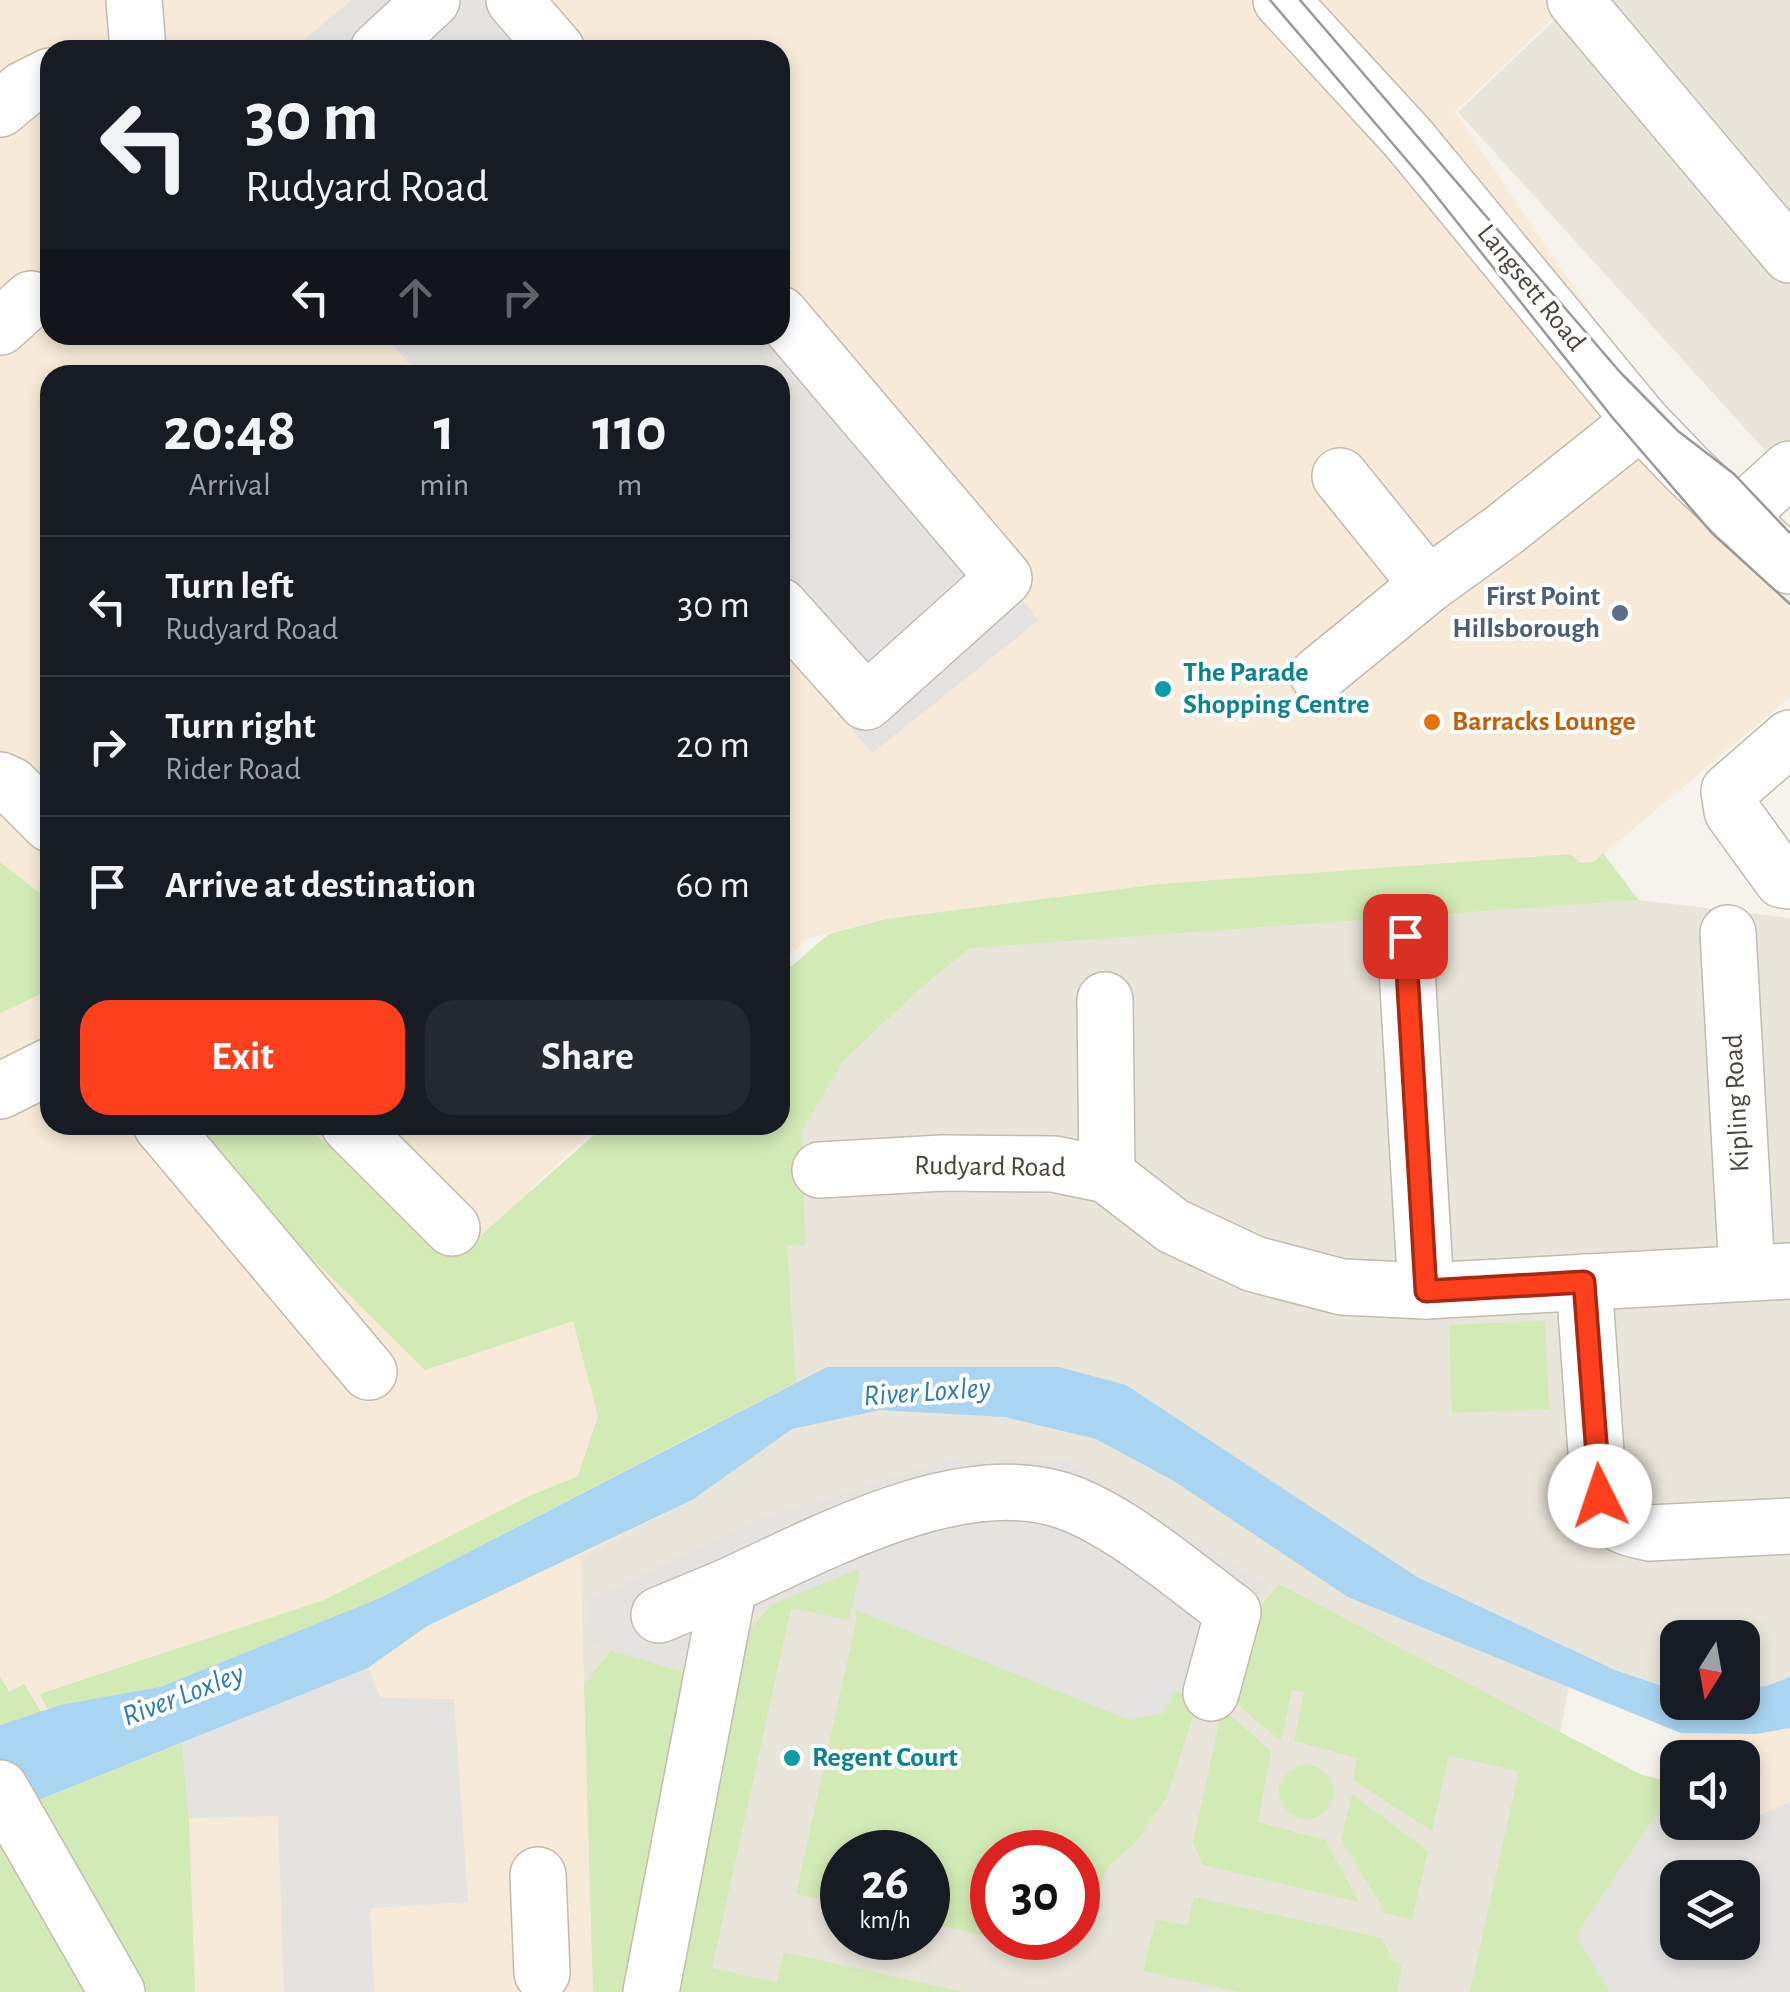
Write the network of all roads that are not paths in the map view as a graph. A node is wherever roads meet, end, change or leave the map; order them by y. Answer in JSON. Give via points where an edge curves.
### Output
{"nodes":[{"id":1,"x":134,"y":0,"type":"edge"},
{"id":2,"x":432,"y":0,"type":"edge"},
{"id":3,"x":514,"y":0,"type":"edge"},
{"id":4,"x":1575,"y":0,"type":"edge"},
{"id":5,"x":1299,"y":6,"type":"edge"},
{"id":6,"x":137,"y":40,"type":"edge"},
{"id":7,"x":389,"y":40,"type":"edge"},
{"id":8,"x":548,"y":40,"type":"edge"},
{"id":9,"x":40,"y":81,"type":"edge"},
{"id":10,"x":0,"y":109,"type":"edge"},
{"id":11,"x":1790,"y":254,"type":"edge"},
{"id":12,"x":790,"y":326,"type":"edge"},
{"id":13,"x":1642,"y":421,"type":"junction"},
{"id":14,"x":1790,"y":469,"type":"edge"},
{"id":15,"x":1340,"y":476,"type":"dead end"},
{"id":16,"x":1737,"y":518,"type":"junction"},
{"id":17,"x":1790,"y":566,"type":"edge"},
{"id":18,"x":1428,"y":585,"type":"junction"},
{"id":19,"x":790,"y":617,"type":"edge"},
{"id":20,"x":1318,"y":675,"type":"dead end"},
{"id":21,"x":1787,"y":749,"type":"edge"},
{"id":22,"x":0,"y":780,"type":"edge"},
{"id":23,"x":40,"y":814,"type":"edge"},
{"id":24,"x":1790,"y":881,"type":"edge"},
{"id":25,"x":1728,"y":932,"type":"dead end"},
{"id":26,"x":1405,"y":936,"type":"dead end"},
{"id":27,"x":1105,"y":1000,"type":"dead end"},
{"id":28,"x":40,"y":1069,"type":"edge"},
{"id":29,"x":0,"y":1091,"type":"edge"},
{"id":30,"x":169,"y":1135,"type":"edge"},
{"id":31,"x":360,"y":1135,"type":"edge"},
{"id":32,"x":820,"y":1170,"type":"dead end"},
{"id":33,"x":1107,"y":1174,"type":"junction"},
{"id":34,"x":452,"y":1228,"type":"dead end"},
{"id":35,"x":1768,"y":1272,"type":"edge"},
{"id":36,"x":1584,"y":1282,"type":"junction"},
{"id":37,"x":1426,"y":1291,"type":"junction"},
{"id":38,"x":369,"y":1372,"type":"dead end"},
{"id":39,"x":1790,"y":1526,"type":"edge"},
{"id":40,"x":729,"y":1586,"type":"junction"},
{"id":41,"x":659,"y":1615,"type":"dead end"},
{"id":42,"x":1212,"y":1693,"type":"dead end"},
{"id":43,"x":10,"y":1806,"type":"edge"},
{"id":44,"x":538,"y":1876,"type":"dead end"},
{"id":45,"x":542,"y":1973,"type":"dead end"},
{"id":46,"x":117,"y":1992,"type":"edge"},
{"id":47,"x":651,"y":1992,"type":"edge"}],
"edges":[{"from":1,"to":6,"type":"street"},
{"from":2,"to":7,"type":"street"},
{"from":3,"to":8,"type":"street"},
{"from":4,"to":11,"type":"street"},
{"from":5,"to":13,"type":"street","name":"Langsett Road"},
{"from":9,"to":10,"type":"street"},
{"from":12,"to":19,"type":"street","via":[[1004,578],[866,702]]},
{"from":13,"to":16,"type":"street","name":"Langsett Road"},
{"from":13,"to":18,"type":"street"},
{"from":14,"to":16,"type":"street"},
{"from":15,"to":18,"type":"street"},
{"from":16,"to":17,"type":"street","name":"Langsett Road"},
{"from":18,"to":20,"type":"street"},
{"from":21,"to":24,"type":"street","via":[[1730,792],[1732,811],[1782,880]]},
{"from":22,"to":23,"type":"street"},
{"from":25,"to":35,"type":"street","name":"Kipling Road"},
{"from":26,"to":37,"type":"street"},
{"from":27,"to":33,"type":"street"},
{"from":28,"to":29,"type":"street"},
{"from":30,"to":38,"type":"street"},
{"from":31,"to":34,"type":"street"},
{"from":32,"to":33,"type":"street","name":"Rudyard Road","via":[[1054,1164]]},
{"from":33,"to":37,"type":"street","name":"Rudyard Road","via":[[1172,1226],[1254,1264],[1342,1287]]},
{"from":35,"to":36,"type":"street","name":"Rudyard Road"},
{"from":36,"to":37,"type":"street","name":"Rudyard Road"},
{"from":36,"to":39,"type":"street","via":[[1600,1496],[1608,1517],[1650,1534]]},
{"from":40,"to":41,"type":"street"},
{"from":40,"to":42,"type":"street","via":[[950,1497],[1030,1492],[1095,1515],[1233,1612]]},
{"from":40,"to":47,"type":"street"},
{"from":43,"to":46,"type":"street"},
{"from":44,"to":45,"type":"street"}]}
